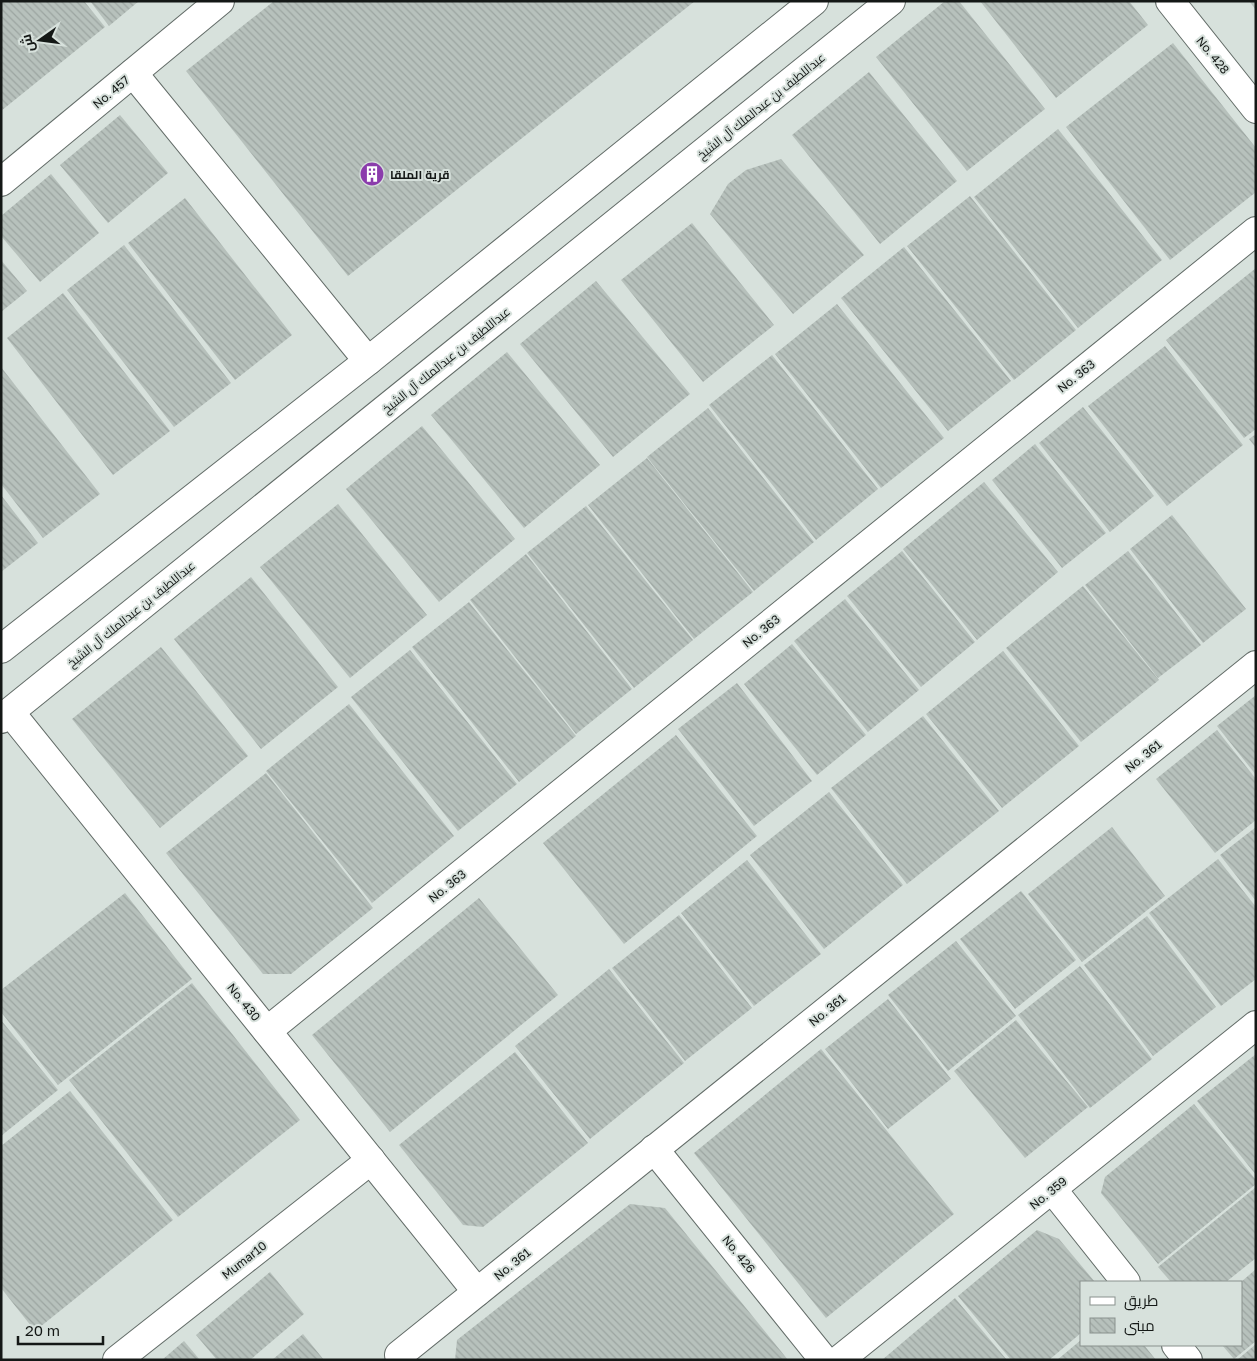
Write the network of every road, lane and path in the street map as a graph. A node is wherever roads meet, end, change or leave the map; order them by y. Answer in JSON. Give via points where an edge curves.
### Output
{"nodes":[{"id":1,"x":220,"y":1,"type":"edge"},
{"id":2,"x":814,"y":1,"type":"edge"},
{"id":3,"x":891,"y":1,"type":"edge"},
{"id":4,"x":1170,"y":1,"type":"edge"},
{"id":5,"x":134,"y":73,"type":"junction"},
{"id":6,"x":1256,"y":109,"type":"edge"},
{"id":7,"x":1,"y":182,"type":"edge"},
{"id":8,"x":1256,"y":231,"type":"edge"},
{"id":9,"x":368,"y":361,"type":"junction"},
{"id":10,"x":1,"y":649,"type":"edge"},
{"id":11,"x":1256,"y":664,"type":"edge"},
{"id":12,"x":5,"y":715,"type":"edge"},
{"id":13,"x":1256,"y":1025,"type":"edge"},
{"id":14,"x":267,"y":1031,"type":"junction"},
{"id":15,"x":654,"y":1149,"type":"junction"},
{"id":16,"x":371,"y":1160,"type":"junction"},
{"id":17,"x":1052,"y":1189,"type":"junction"},
{"id":18,"x":1125,"y":1281,"type":"edge"},
{"id":19,"x":477,"y":1292,"type":"junction"},
{"id":20,"x":1177,"y":1346,"type":"edge"},
{"id":21,"x":400,"y":1357,"type":"edge"},
{"id":22,"x":117,"y":1360,"type":"edge"},
{"id":23,"x":824,"y":1360,"type":"edge"},
{"id":24,"x":840,"y":1360,"type":"edge"},
{"id":25,"x":1188,"y":1360,"type":"edge"}],
"edges":[{"from":1,"to":5,"type":"street","name":"No. 457"},
{"from":2,"to":9,"type":"street"},
{"from":3,"to":12,"type":"street","name":"عبداللطيف بن عبدالملك آل الشيخ"},
{"from":4,"to":6,"type":"street","name":"No. 428"},
{"from":5,"to":7,"type":"street","name":"No. 457"},
{"from":5,"to":9,"type":"street"},
{"from":8,"to":14,"type":"street","name":"No. 363"},
{"from":9,"to":10,"type":"street"},
{"from":11,"to":15,"type":"street","name":"No. 361"},
{"from":12,"to":14,"type":"street","name":"No. 430"},
{"from":13,"to":17,"type":"street","name":"No. 359"},
{"from":14,"to":16,"type":"street","name":"No. 430"},
{"from":15,"to":19,"type":"street","name":"No. 361"},
{"from":15,"to":23,"type":"street","name":"No. 426"},
{"from":16,"to":19,"type":"street","name":"No. 430"},
{"from":16,"to":22,"type":"street","name":"Mumar10"},
{"from":17,"to":18,"type":"street"},
{"from":17,"to":24,"type":"street","name":"No. 359"},
{"from":19,"to":21,"type":"street","name":"No. 361"},
{"from":20,"to":25,"type":"street"}]}
